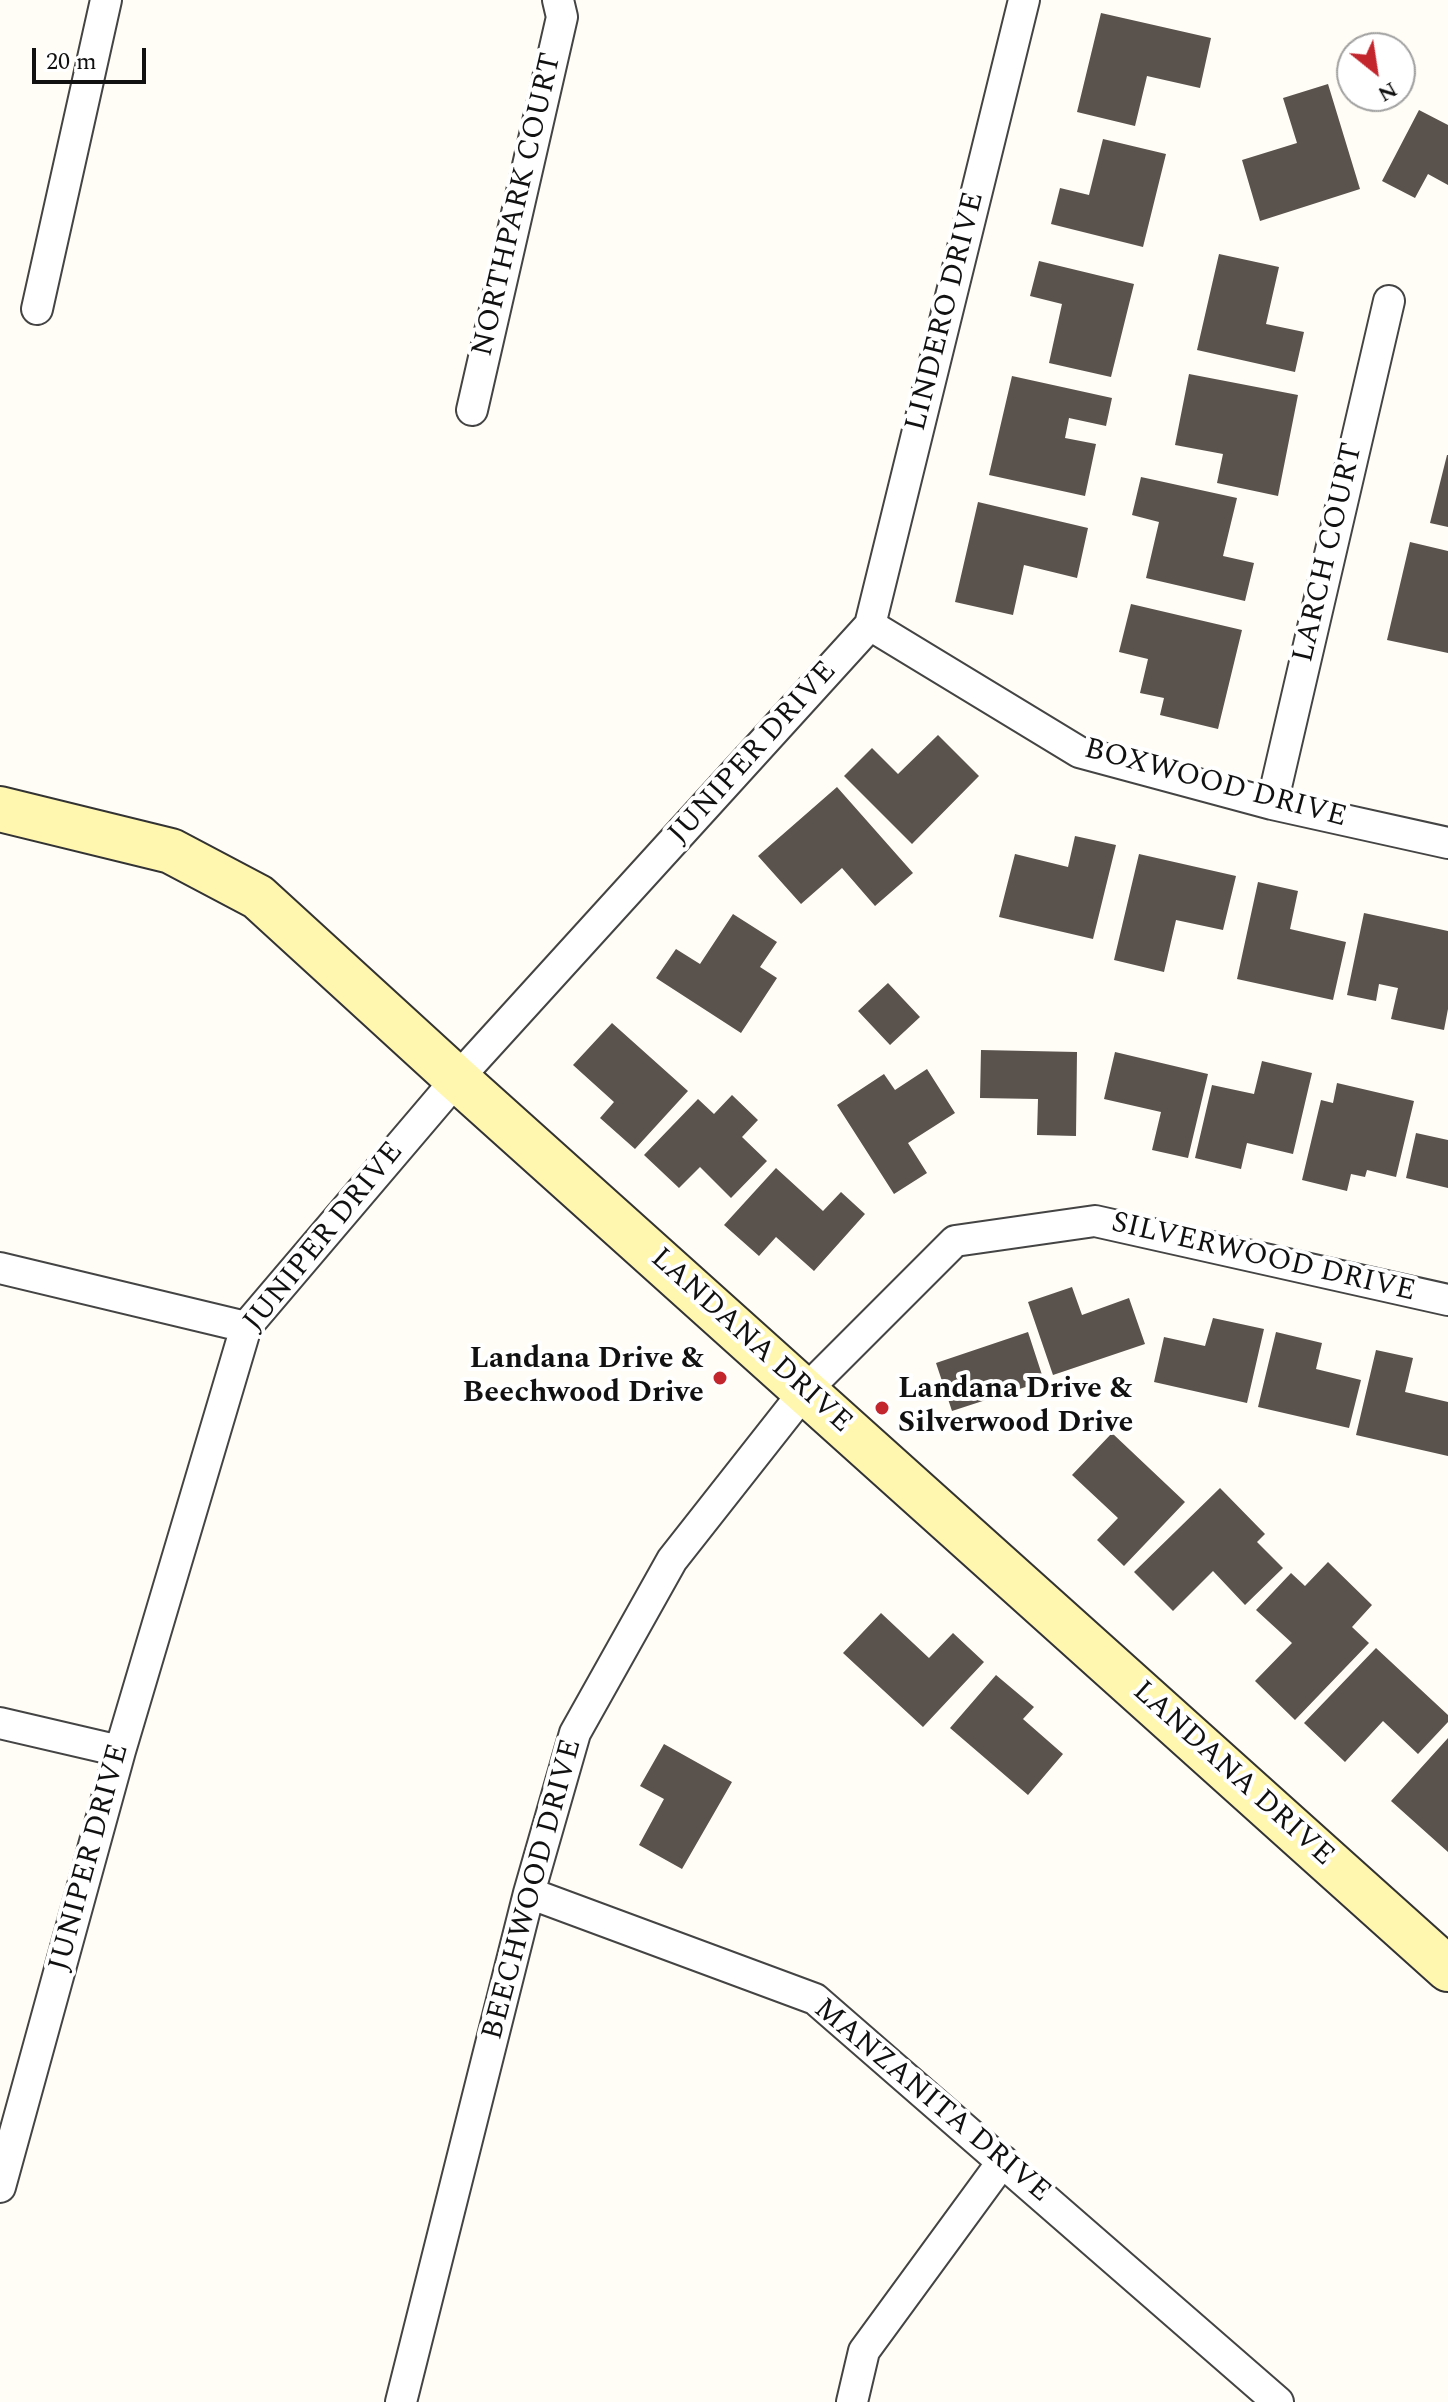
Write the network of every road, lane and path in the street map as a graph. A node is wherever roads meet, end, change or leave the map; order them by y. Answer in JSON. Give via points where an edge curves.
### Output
{"nodes":[{"id":1,"x":106,"y":0,"type":"edge"},
{"id":2,"x":558,"y":0,"type":"edge"},
{"id":3,"x":1024,"y":0,"type":"edge"},
{"id":4,"x":1389,"y":301,"type":"dead end"},
{"id":5,"x":37,"y":309,"type":"dead end"},
{"id":6,"x":472,"y":410,"type":"dead end"},
{"id":7,"x":870,"y":625,"type":"junction"},
{"id":8,"x":1272,"y":804,"type":"junction"},
{"id":9,"x":0,"y":809,"type":"edge"},
{"id":10,"x":1448,"y":843,"type":"edge"},
{"id":11,"x":457,"y":1079,"type":"junction"},
{"id":12,"x":0,"y":1268,"type":"edge"},
{"id":13,"x":1448,"y":1300,"type":"edge"},
{"id":14,"x":246,"y":1327,"type":"junction"},
{"id":15,"x":805,"y":1391,"type":"junction"},
{"id":16,"x":0,"y":1723,"type":"edge"},
{"id":17,"x":120,"y":1751,"type":"junction"},
{"id":18,"x":529,"y":1893,"type":"junction"},
{"id":19,"x":1448,"y":1969,"type":"edge"},
{"id":20,"x":1003,"y":2161,"type":"junction"},
{"id":21,"x":0,"y":2187,"type":"edge"},
{"id":22,"x":401,"y":2402,"type":"edge"},
{"id":23,"x":852,"y":2402,"type":"edge"},
{"id":24,"x":1278,"y":2402,"type":"edge"}],
"edges":[{"from":1,"to":5,"type":"street"},
{"from":2,"to":6,"type":"street","name":"NORTHPARK COURT","via":[[562,17]]},
{"from":3,"to":7,"type":"street","name":"LINDERO DRIVE"},
{"from":4,"to":8,"type":"street","name":"LARCH COURT"},
{"from":7,"to":8,"type":"street","name":"BOXWOOD DRIVE","via":[[1079,752]]},
{"from":7,"to":11,"type":"street","name":"JUNIPER DRIVE"},
{"from":8,"to":10,"type":"street","name":"BOXWOOD DRIVE"},
{"from":9,"to":11,"type":"street","name":"LANDANA DRIVE","via":[[171,851],[258,897]]},
{"from":11,"to":14,"type":"street","name":"JUNIPER DRIVE"},
{"from":11,"to":15,"type":"street","name":"LANDANA DRIVE"},
{"from":12,"to":14,"type":"street"},
{"from":13,"to":15,"type":"street","name":"SILVERWOOD DRIVE","via":[[1095,1221],[955,1241]]},
{"from":14,"to":17,"type":"street","name":"JUNIPER DRIVE"},
{"from":15,"to":18,"type":"street","name":"BEECHWOOD DRIVE","via":[[672,1560],[575,1733]]},
{"from":15,"to":19,"type":"street","name":"LANDANA DRIVE"},
{"from":16,"to":17,"type":"street"},
{"from":17,"to":21,"type":"street","name":"JUNIPER DRIVE"},
{"from":18,"to":20,"type":"street","name":"MANZANITA DRIVE","via":[[815,1999]]},
{"from":18,"to":22,"type":"street","name":"BEECHWOOD DRIVE"},
{"from":20,"to":23,"type":"street","via":[[864,2351]]},
{"from":20,"to":24,"type":"street","name":"MANZANITA DRIVE"}]}
